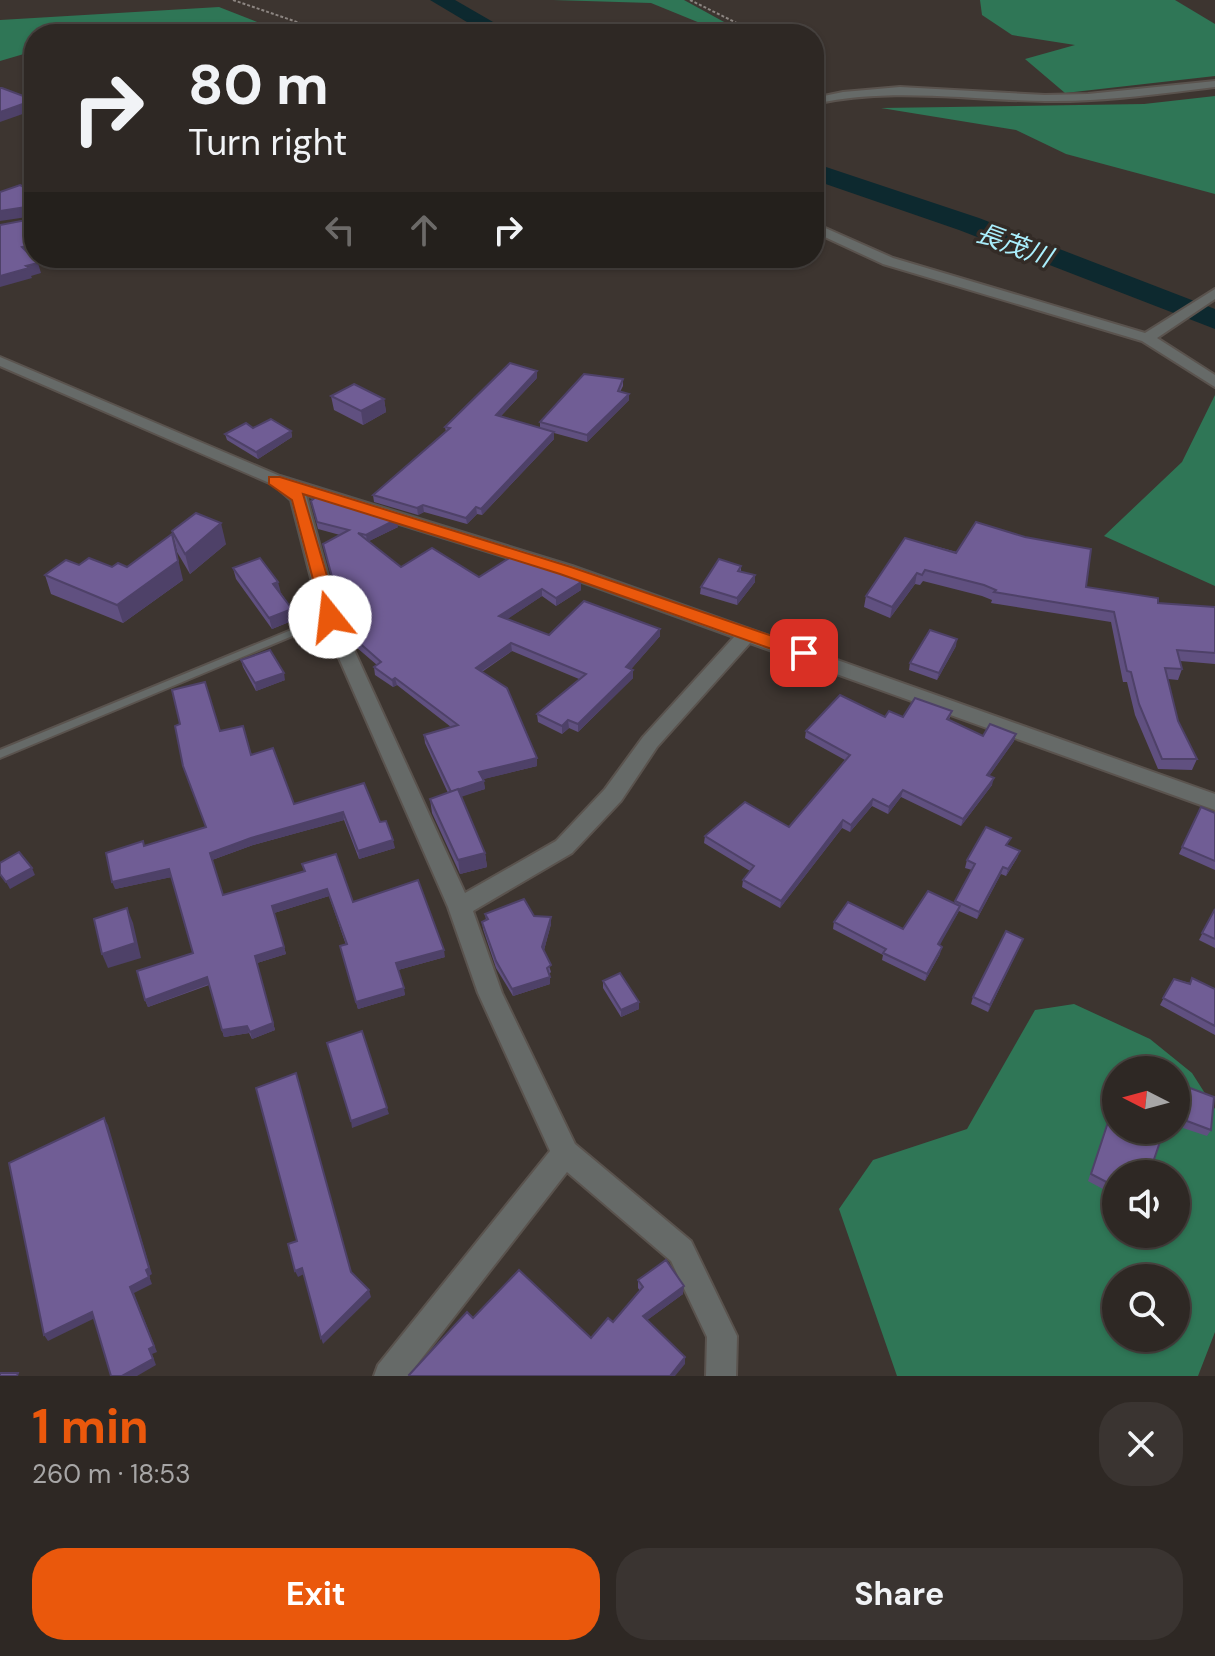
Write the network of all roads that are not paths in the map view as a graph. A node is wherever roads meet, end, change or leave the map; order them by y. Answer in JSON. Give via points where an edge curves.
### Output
{"nodes":[{"id":1,"x":1215,"y":84,"type":"edge"},
{"id":2,"x":824,"y":97,"type":"edge"},
{"id":3,"x":824,"y":232,"type":"edge"},
{"id":4,"x":1215,"y":293,"type":"edge"},
{"id":5,"x":1147,"y":338,"type":"junction"},
{"id":6,"x":0,"y":361,"type":"edge"},
{"id":7,"x":1215,"y":382,"type":"edge"},
{"id":8,"x":274,"y":480,"type":"junction"},
{"id":9,"x":330,"y":617,"type":"junction"},
{"id":10,"x":748,"y":633,"type":"junction"},
{"id":11,"x":0,"y":754,"type":"edge"},
{"id":12,"x":1215,"y":802,"type":"edge"},
{"id":13,"x":460,"y":907,"type":"junction"},
{"id":14,"x":565,"y":1153,"type":"junction"},
{"id":15,"x":389,"y":1376,"type":"edge"},
{"id":16,"x":721,"y":1376,"type":"edge"}],
"edges":[{"from":1,"to":2,"type":"street","via":[[1099,97],[888,89]]},
{"from":3,"to":5,"type":"street","via":[[888,261]]},
{"from":4,"to":5,"type":"street"},
{"from":5,"to":7,"type":"street"},
{"from":6,"to":8,"type":"street"},
{"from":8,"to":9,"type":"street","via":[[299,498]]},
{"from":8,"to":10,"type":"street","via":[[566,570]]},
{"from":9,"to":11,"type":"lane"},
{"from":9,"to":13,"type":"street"},
{"from":10,"to":12,"type":"street"},
{"from":10,"to":13,"type":"street","via":[[564,847]]},
{"from":13,"to":14,"type":"street","via":[[490,993]]},
{"from":14,"to":15,"type":"street"},
{"from":14,"to":16,"type":"street","via":[[681,1251],[722,1336]]}]}
